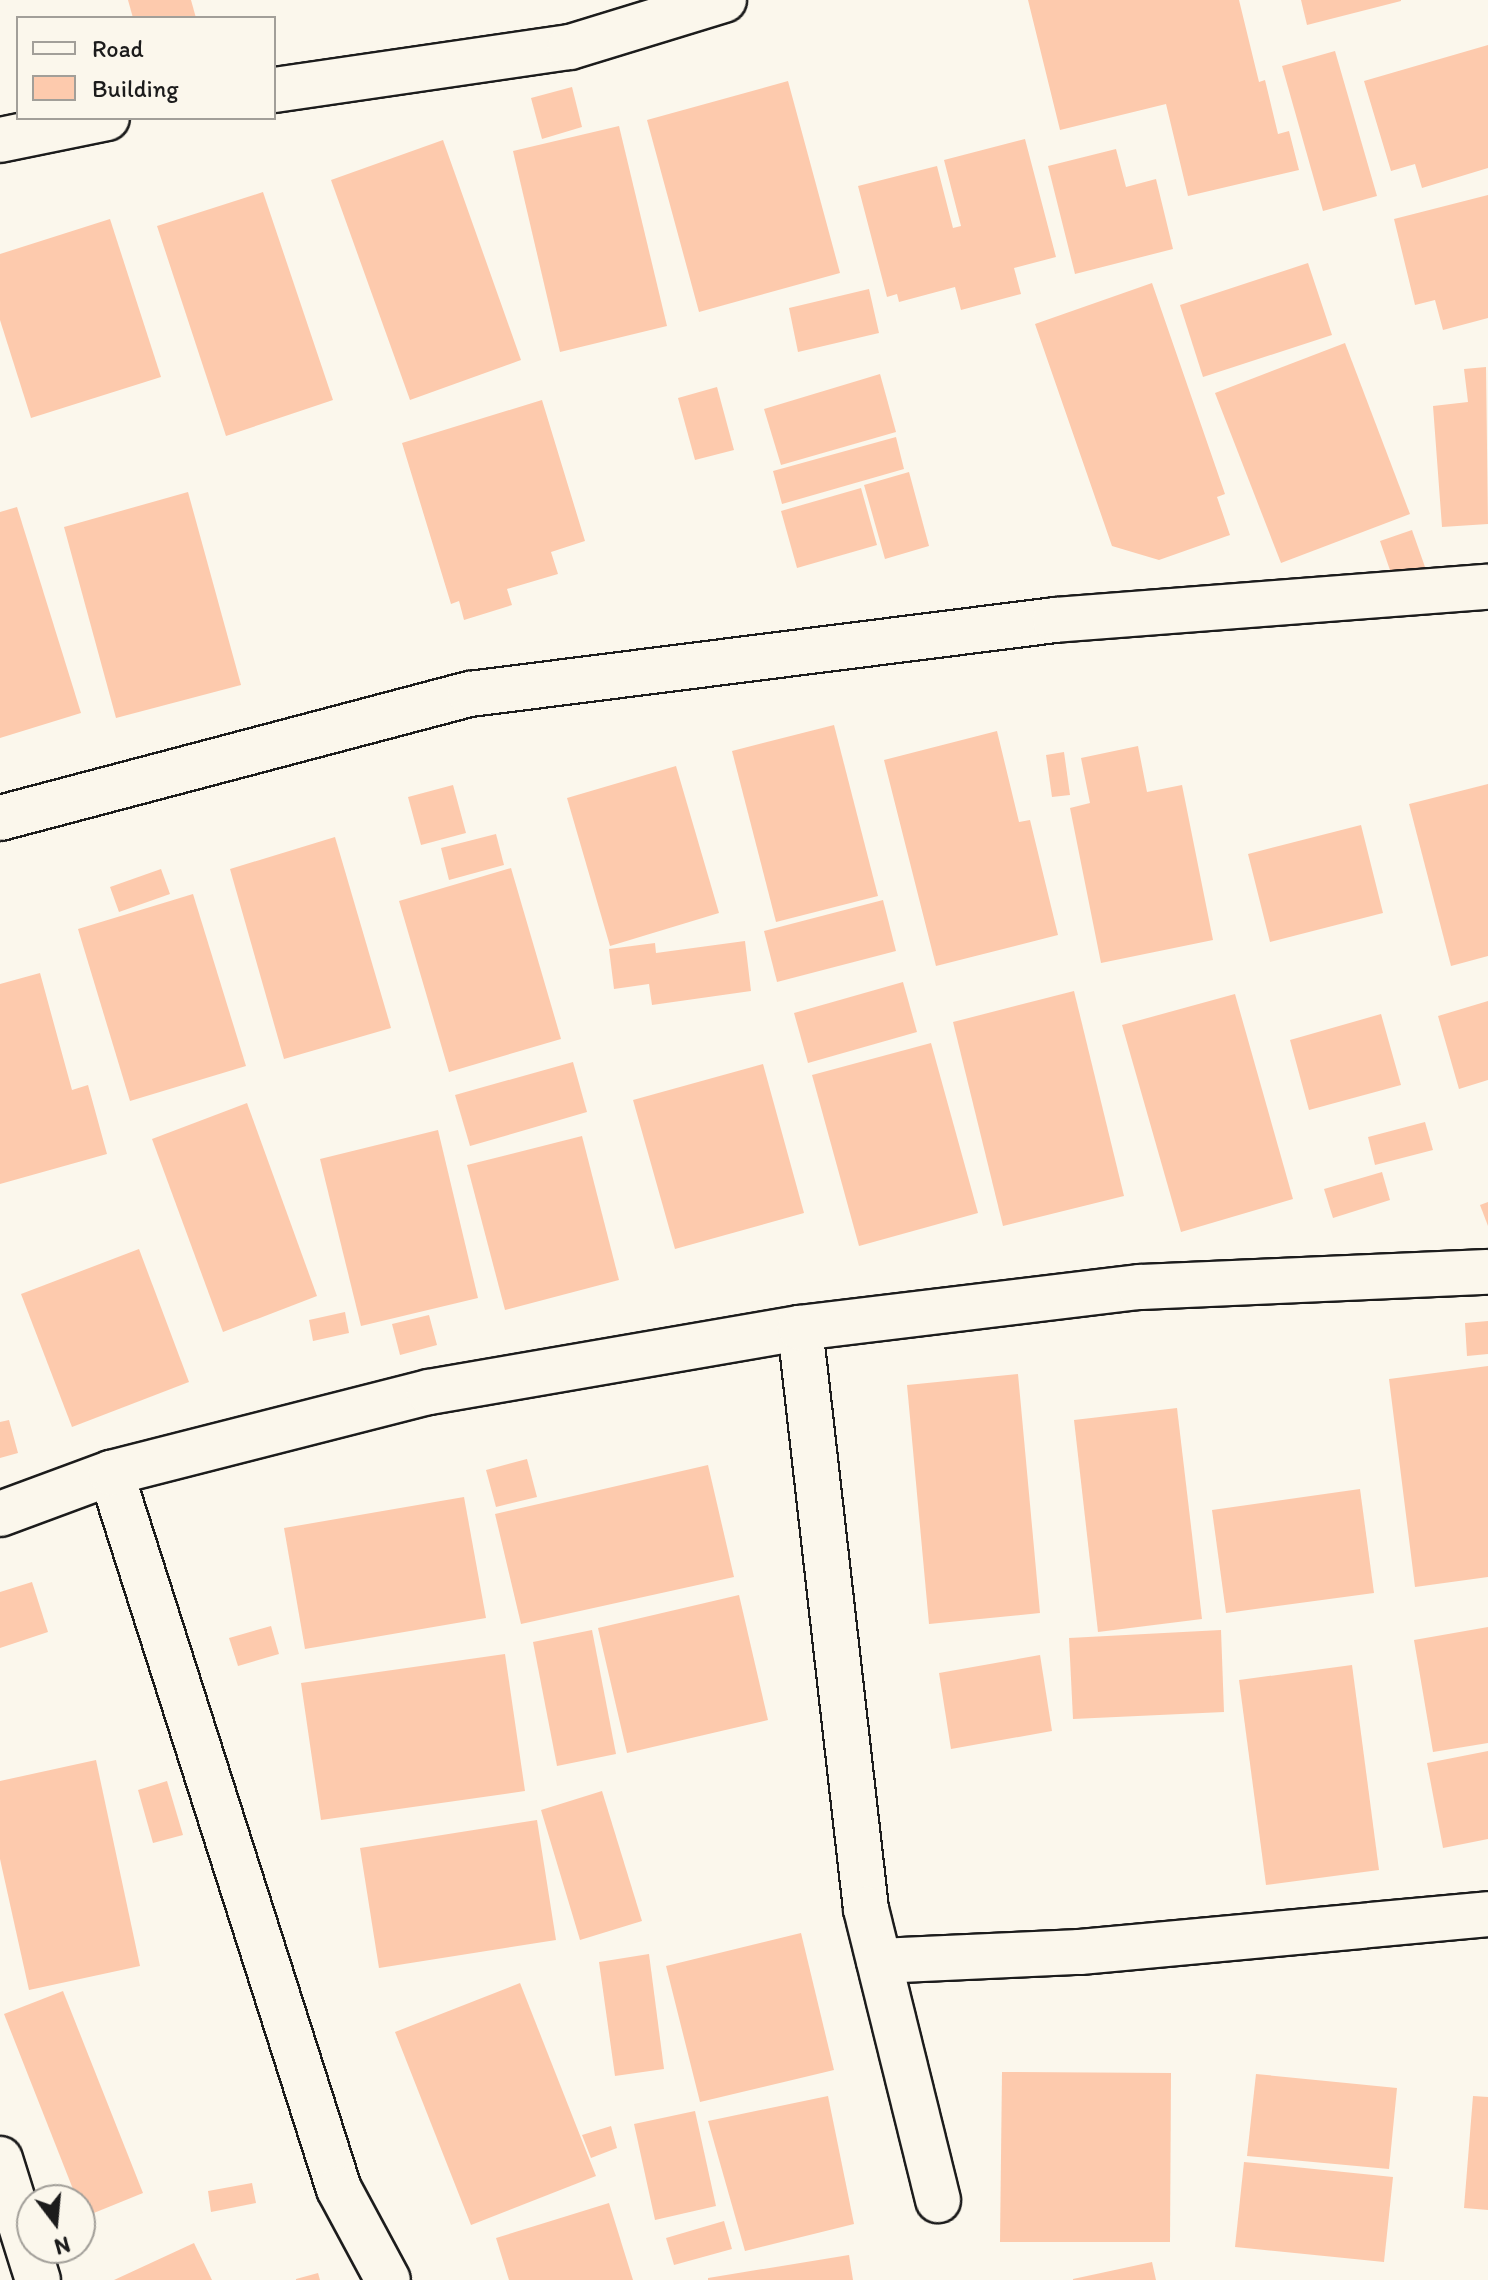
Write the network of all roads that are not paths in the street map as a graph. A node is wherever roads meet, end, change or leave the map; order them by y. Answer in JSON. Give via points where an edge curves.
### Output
{"nodes":[{"id":1,"x":724,"y":0,"type":"edge"},
{"id":2,"x":276,"y":90,"type":"edge"},
{"id":3,"x":97,"y":120,"type":"edge"},
{"id":4,"x":0,"y":140,"type":"edge"},
{"id":5,"x":1488,"y":587,"type":"edge"},
{"id":6,"x":0,"y":818,"type":"edge"},
{"id":7,"x":1488,"y":1272,"type":"edge"},
{"id":8,"x":800,"y":1328,"type":"junction"},
{"id":9,"x":111,"y":1473,"type":"junction"},
{"id":10,"x":0,"y":1514,"type":"edge"},
{"id":11,"x":1488,"y":1914,"type":"edge"},
{"id":12,"x":879,"y":1961,"type":"junction"},
{"id":13,"x":0,"y":2159,"type":"edge"},
{"id":14,"x":938,"y":2200,"type":"dead end"},
{"id":15,"x":38,"y":2280,"type":"edge"},
{"id":16,"x":388,"y":2280,"type":"edge"}],
"edges":[{"from":1,"to":2,"type":"street","via":[[570,47]]},
{"from":3,"to":4,"type":"street"},
{"from":5,"to":6,"type":"street","via":[[1055,620],[470,694]]},
{"from":7,"to":8,"type":"street","via":[[1140,1287]]},
{"from":8,"to":9,"type":"street","via":[[429,1392]]},
{"from":8,"to":12,"type":"street","via":[[866,1909]]},
{"from":9,"to":10,"type":"street"},
{"from":9,"to":16,"type":"street","via":[[339,2189]]},
{"from":11,"to":12,"type":"street","via":[[1080,1952]]},
{"from":12,"to":14,"type":"street"},
{"from":13,"to":15,"type":"street"}]}
